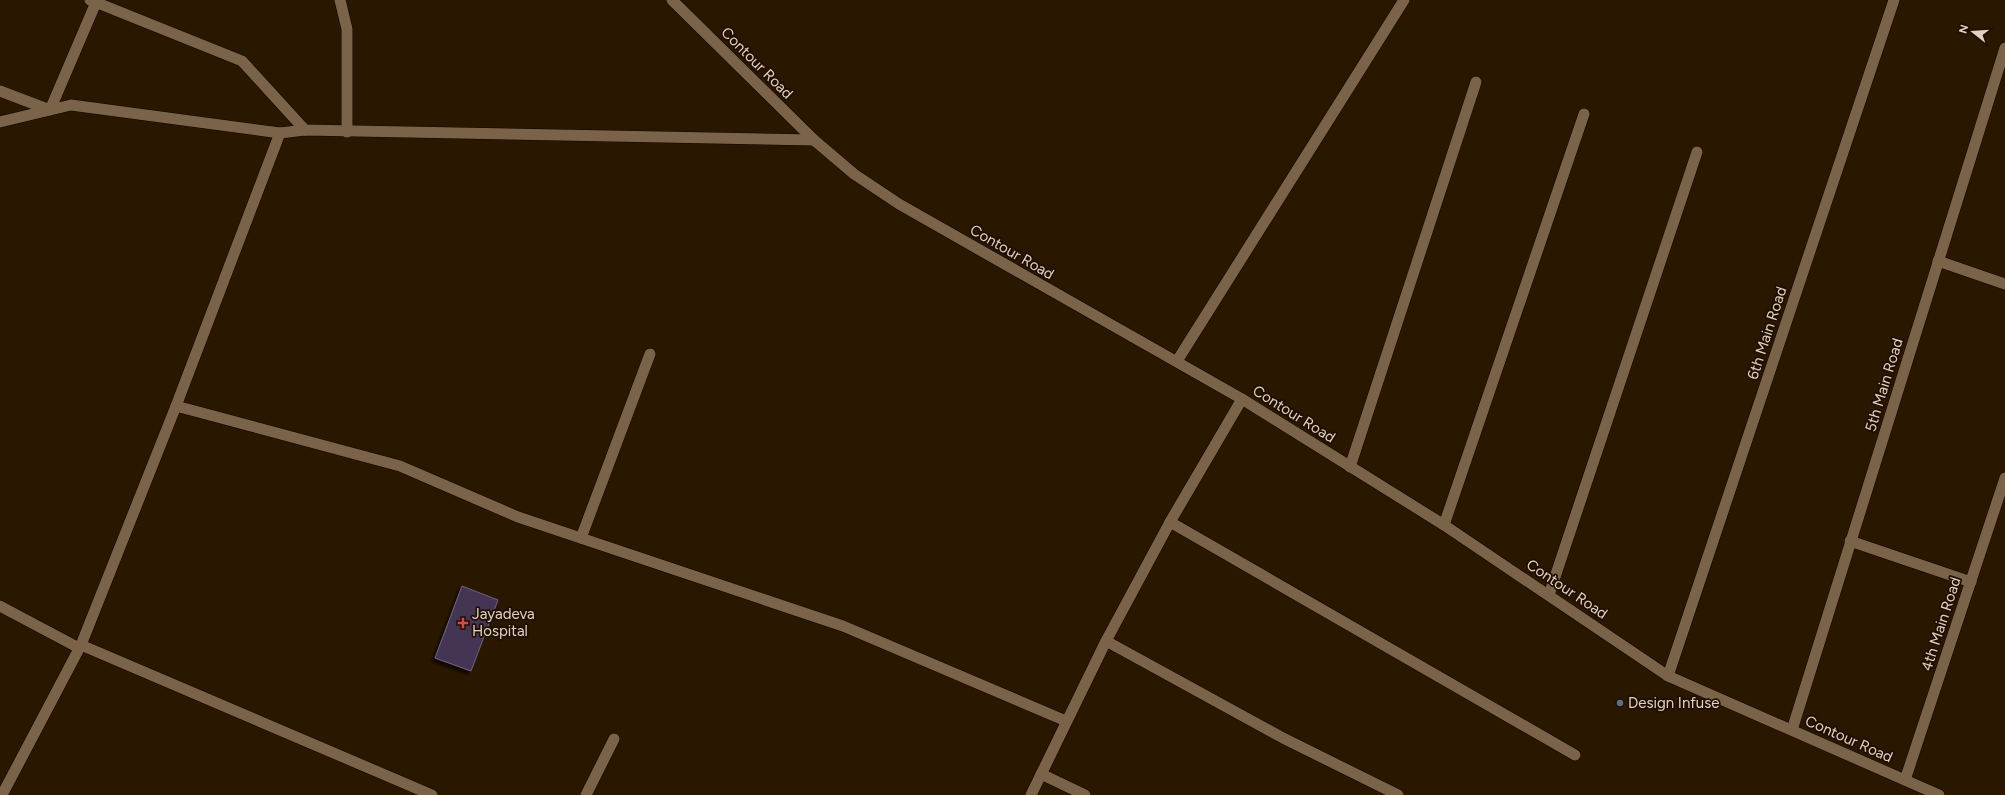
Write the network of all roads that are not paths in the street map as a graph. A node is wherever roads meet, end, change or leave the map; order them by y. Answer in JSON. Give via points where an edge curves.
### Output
{"nodes":[{"id":1,"x":340,"y":0,"type":"edge"},
{"id":2,"x":672,"y":0,"type":"edge"},
{"id":3,"x":1404,"y":0,"type":"edge"},
{"id":4,"x":1894,"y":0,"type":"edge"},
{"id":5,"x":95,"y":1,"type":"edge"},
{"id":6,"x":2005,"y":48,"type":"edge"},
{"id":7,"x":1476,"y":82,"type":"dead end"},
{"id":8,"x":0,"y":91,"type":"edge"},
{"id":9,"x":50,"y":110,"type":"junction"},
{"id":10,"x":1584,"y":114,"type":"dead end"},
{"id":11,"x":0,"y":122,"type":"edge"},
{"id":12,"x":306,"y":130,"type":"junction"},
{"id":13,"x":347,"y":132,"type":"junction"},
{"id":14,"x":280,"y":133,"type":"junction"},
{"id":15,"x":814,"y":140,"type":"junction"},
{"id":16,"x":1697,"y":152,"type":"dead end"},
{"id":17,"x":1938,"y":262,"type":"junction"},
{"id":18,"x":2005,"y":284,"type":"edge"},
{"id":19,"x":650,"y":354,"type":"dead end"},
{"id":20,"x":1177,"y":361,"type":"junction"},
{"id":21,"x":1242,"y":399,"type":"junction"},
{"id":22,"x":176,"y":406,"type":"junction"},
{"id":23,"x":1350,"y":466,"type":"junction"},
{"id":24,"x":2005,"y":478,"type":"edge"},
{"id":25,"x":1170,"y":522,"type":"junction"},
{"id":26,"x":1444,"y":525,"type":"junction"},
{"id":27,"x":581,"y":538,"type":"junction"},
{"id":28,"x":1850,"y":541,"type":"junction"},
{"id":29,"x":1971,"y":582,"type":"junction"},
{"id":30,"x":1549,"y":595,"type":"junction"},
{"id":31,"x":0,"y":606,"type":"edge"},
{"id":32,"x":1106,"y":641,"type":"junction"},
{"id":33,"x":80,"y":646,"type":"junction"},
{"id":34,"x":1668,"y":676,"type":"junction"},
{"id":35,"x":1066,"y":721,"type":"junction"},
{"id":36,"x":1792,"y":730,"type":"junction"},
{"id":37,"x":614,"y":739,"type":"dead end"},
{"id":38,"x":1575,"y":755,"type":"dead end"},
{"id":39,"x":1041,"y":774,"type":"junction"},
{"id":40,"x":1905,"y":780,"type":"junction"},
{"id":41,"x":2,"y":795,"type":"edge"},
{"id":42,"x":432,"y":795,"type":"edge"},
{"id":43,"x":586,"y":795,"type":"edge"},
{"id":44,"x":1031,"y":795,"type":"edge"},
{"id":45,"x":1085,"y":795,"type":"edge"},
{"id":46,"x":1398,"y":795,"type":"edge"},
{"id":47,"x":1939,"y":795,"type":"edge"}],
"edges":[{"from":1,"to":13,"type":"street","via":[[347,29]]},
{"from":2,"to":15,"type":"street","name":"Contour Road"},
{"from":3,"to":20,"type":"street"},
{"from":4,"to":34,"type":"street","name":"6th Main Road"},
{"from":5,"to":9,"type":"street"},
{"from":5,"to":12,"type":"street","via":[[242,61]]},
{"from":6,"to":17,"type":"street","name":"5th Main Road"},
{"from":7,"to":23,"type":"street"},
{"from":8,"to":9,"type":"street"},
{"from":9,"to":11,"type":"street"},
{"from":9,"to":14,"type":"street","via":[[71,105]]},
{"from":10,"to":26,"type":"street"},
{"from":12,"to":13,"type":"street"},
{"from":12,"to":14,"type":"street"},
{"from":13,"to":15,"type":"street"},
{"from":14,"to":22,"type":"street"},
{"from":15,"to":20,"type":"street","name":"Contour Road","via":[[854,174],[899,204]]},
{"from":16,"to":30,"type":"street"},
{"from":17,"to":18,"type":"street"},
{"from":17,"to":28,"type":"street","name":"5th Main Road"},
{"from":19,"to":27,"type":"street"},
{"from":20,"to":21,"type":"street","name":"Contour Road"},
{"from":21,"to":23,"type":"street","name":"Contour Road"},
{"from":21,"to":25,"type":"street"},
{"from":22,"to":27,"type":"street","via":[[400,466],[518,517]]},
{"from":22,"to":33,"type":"street"},
{"from":23,"to":26,"type":"street","name":"Contour Road"},
{"from":24,"to":29,"type":"street","name":"4th Main Road"},
{"from":25,"to":32,"type":"street"},
{"from":25,"to":38,"type":"street"},
{"from":26,"to":30,"type":"street","name":"Contour Road"},
{"from":27,"to":35,"type":"street","via":[[843,626]]},
{"from":28,"to":29,"type":"street"},
{"from":28,"to":36,"type":"street","name":"5th Main Road"},
{"from":29,"to":40,"type":"street","name":"4th Main Road"},
{"from":30,"to":34,"type":"street","name":"Contour Road"},
{"from":31,"to":33,"type":"street"},
{"from":32,"to":35,"type":"street"},
{"from":32,"to":46,"type":"street","via":[[1283,738]]},
{"from":33,"to":41,"type":"street"},
{"from":33,"to":42,"type":"street"},
{"from":34,"to":36,"type":"street","name":"Contour Road"},
{"from":35,"to":39,"type":"street"},
{"from":36,"to":40,"type":"street","name":"Contour Road"},
{"from":37,"to":43,"type":"street"},
{"from":39,"to":44,"type":"street"},
{"from":39,"to":45,"type":"street"},
{"from":40,"to":47,"type":"street","name":"Contour Road"}]}
